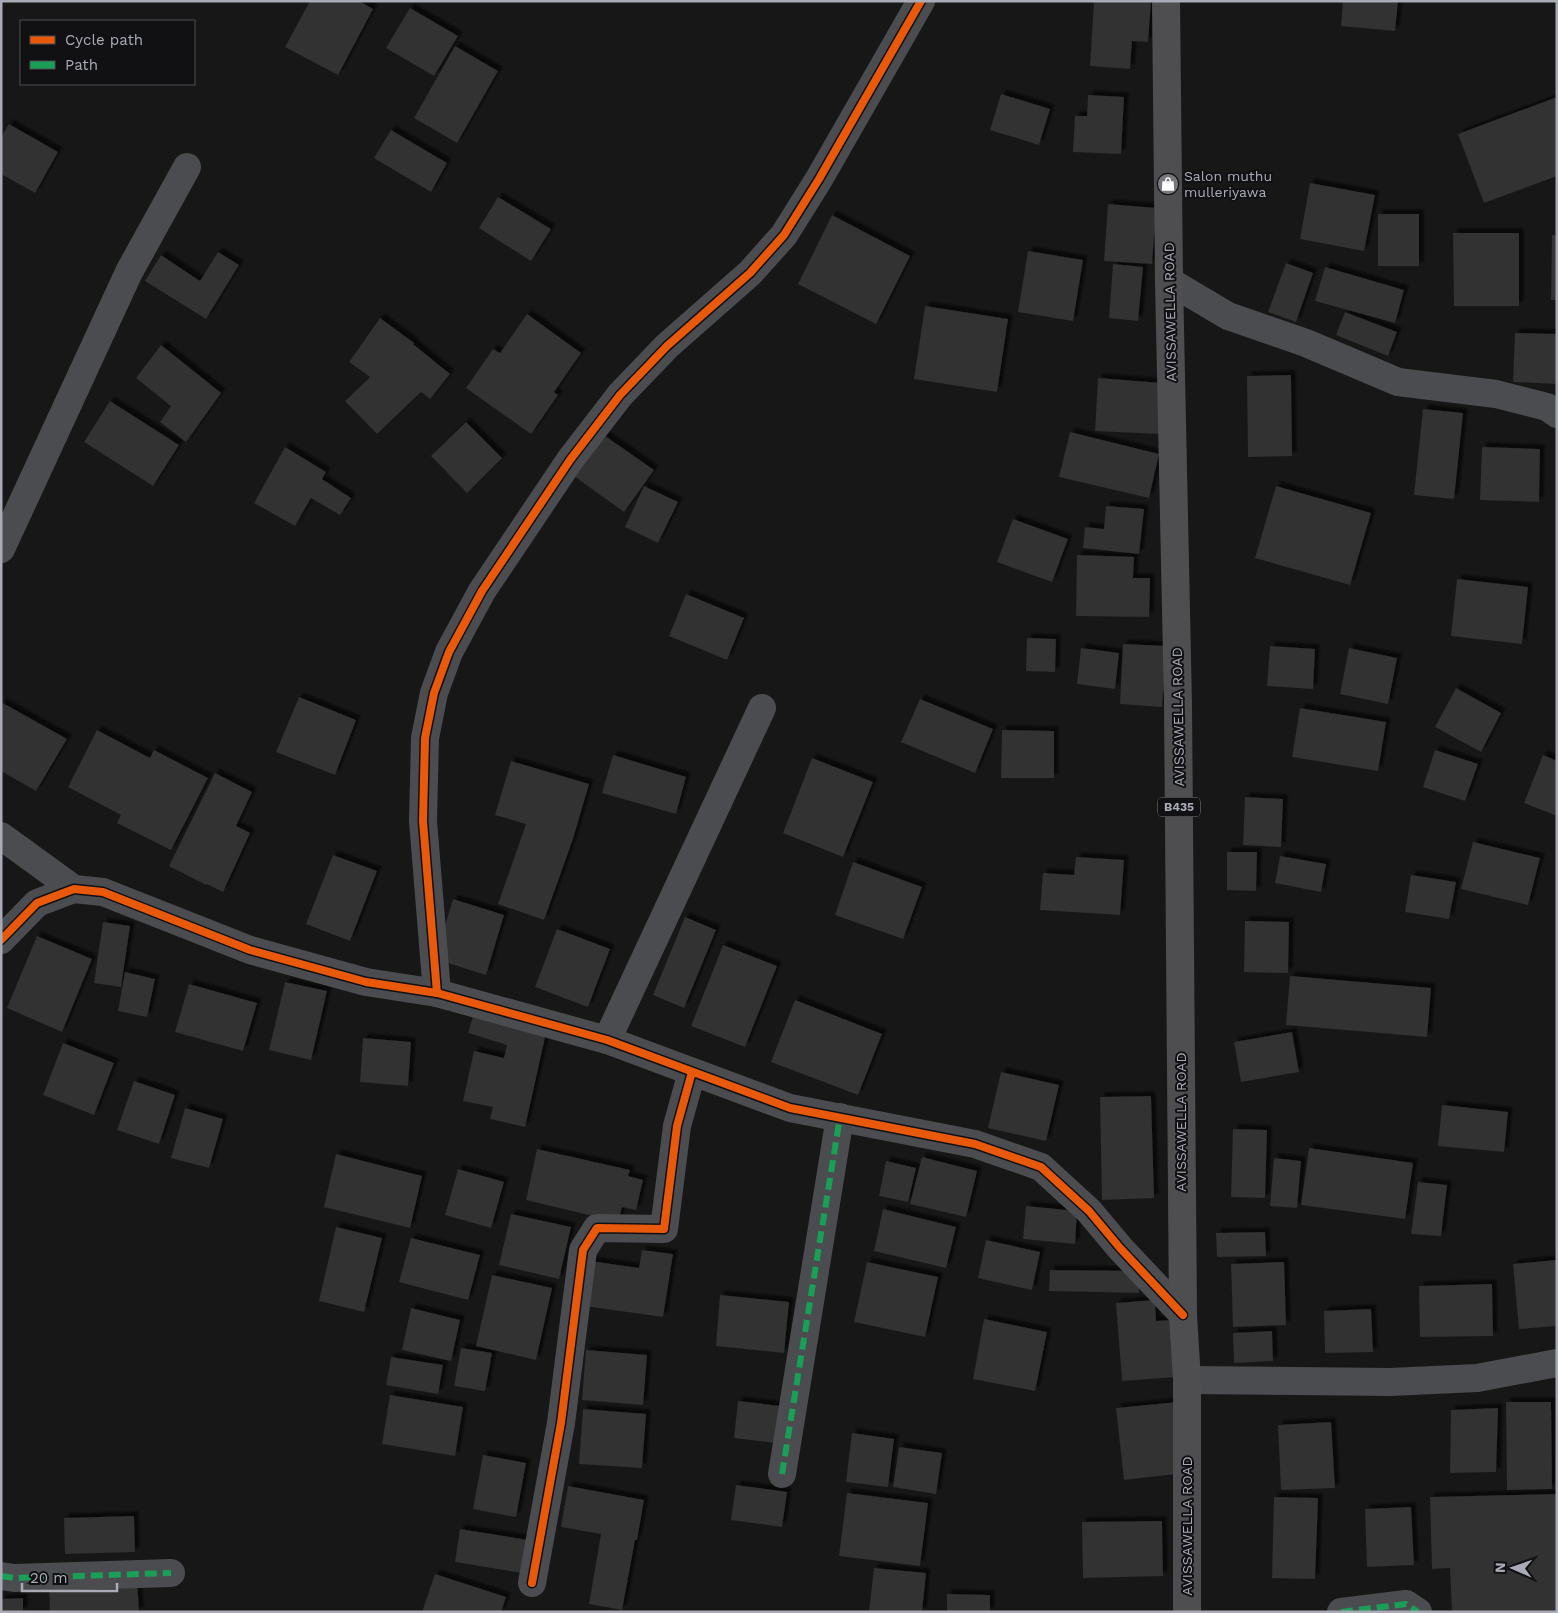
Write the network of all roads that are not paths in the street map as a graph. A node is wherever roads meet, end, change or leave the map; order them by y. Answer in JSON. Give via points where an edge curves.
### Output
{"nodes":[{"id":1,"x":921,"y":1,"type":"edge"},
{"id":2,"x":1166,"y":1,"type":"edge"},
{"id":3,"x":187,"y":167,"type":"dead end"},
{"id":4,"x":1169,"y":281,"type":"junction"},
{"id":5,"x":1557,"y":414,"type":"edge"},
{"id":6,"x":1,"y":548,"type":"edge"},
{"id":7,"x":762,"y":708,"type":"dead end"},
{"id":8,"x":1,"y":836,"type":"edge"},
{"id":9,"x":74,"y":888,"type":"junction"},
{"id":10,"x":1,"y":940,"type":"edge"},
{"id":11,"x":437,"y":993,"type":"junction"},
{"id":12,"x":607,"y":1040,"type":"junction"},
{"id":13,"x":692,"y":1072,"type":"junction"},
{"id":14,"x":840,"y":1118,"type":"junction"},
{"id":15,"x":1183,"y":1315,"type":"junction"},
{"id":16,"x":1557,"y":1363,"type":"edge"},
{"id":17,"x":1187,"y":1380,"type":"junction"},
{"id":18,"x":782,"y":1474,"type":"dead end"},
{"id":19,"x":171,"y":1573,"type":"dead end"},
{"id":20,"x":1,"y":1576,"type":"edge"},
{"id":21,"x":532,"y":1583,"type":"dead end"},
{"id":22,"x":1187,"y":1612,"type":"edge"},
{"id":23,"x":1341,"y":1612,"type":"edge"},
{"id":24,"x":1418,"y":1612,"type":"edge"}],
"edges":[{"from":1,"to":11,"type":"street","via":[[784,235],[750,273],[667,346],[620,395],[570,460],[488,583],[449,652],[434,693],[425,738],[423,821]]},
{"from":2,"to":4,"type":"main road","name":"AVISSAWELLA ROAD","number":"B435"},
{"from":3,"to":6,"type":"street","via":[[129,272]]},
{"from":4,"to":5,"type":"street","via":[[1228,316],[1306,343],[1398,382],[1496,394],[1547,407]]},
{"from":4,"to":15,"type":"main road","name":"AVISSAWELLA ROAD","number":"B435","via":[[1178,694]]},
{"from":7,"to":12,"type":"street"},
{"from":8,"to":9,"type":"street"},
{"from":9,"to":10,"type":"street","via":[[37,904]]},
{"from":9,"to":11,"type":"street","via":[[103,892],[250,950],[308,967],[366,982]]},
{"from":11,"to":12,"type":"street"},
{"from":12,"to":13,"type":"street"},
{"from":13,"to":14,"type":"street","via":[[790,1108]]},
{"from":13,"to":21,"type":"street","via":[[677,1126],[664,1229],[597,1228],[583,1250],[561,1423]]},
{"from":14,"to":15,"type":"street","via":[[975,1144],[1041,1167],[1089,1211]]},
{"from":14,"to":18,"type":"street"},
{"from":15,"to":17,"type":"main road","name":"AVISSAWELLA ROAD","number":"B435"},
{"from":16,"to":17,"type":"street","via":[[1477,1378],[1390,1382]]},
{"from":17,"to":22,"type":"main road","name":"AVISSAWELLA ROAD","number":"B435"},
{"from":19,"to":20,"type":"street"},
{"from":23,"to":24,"type":"street","via":[[1406,1604]]}]}
